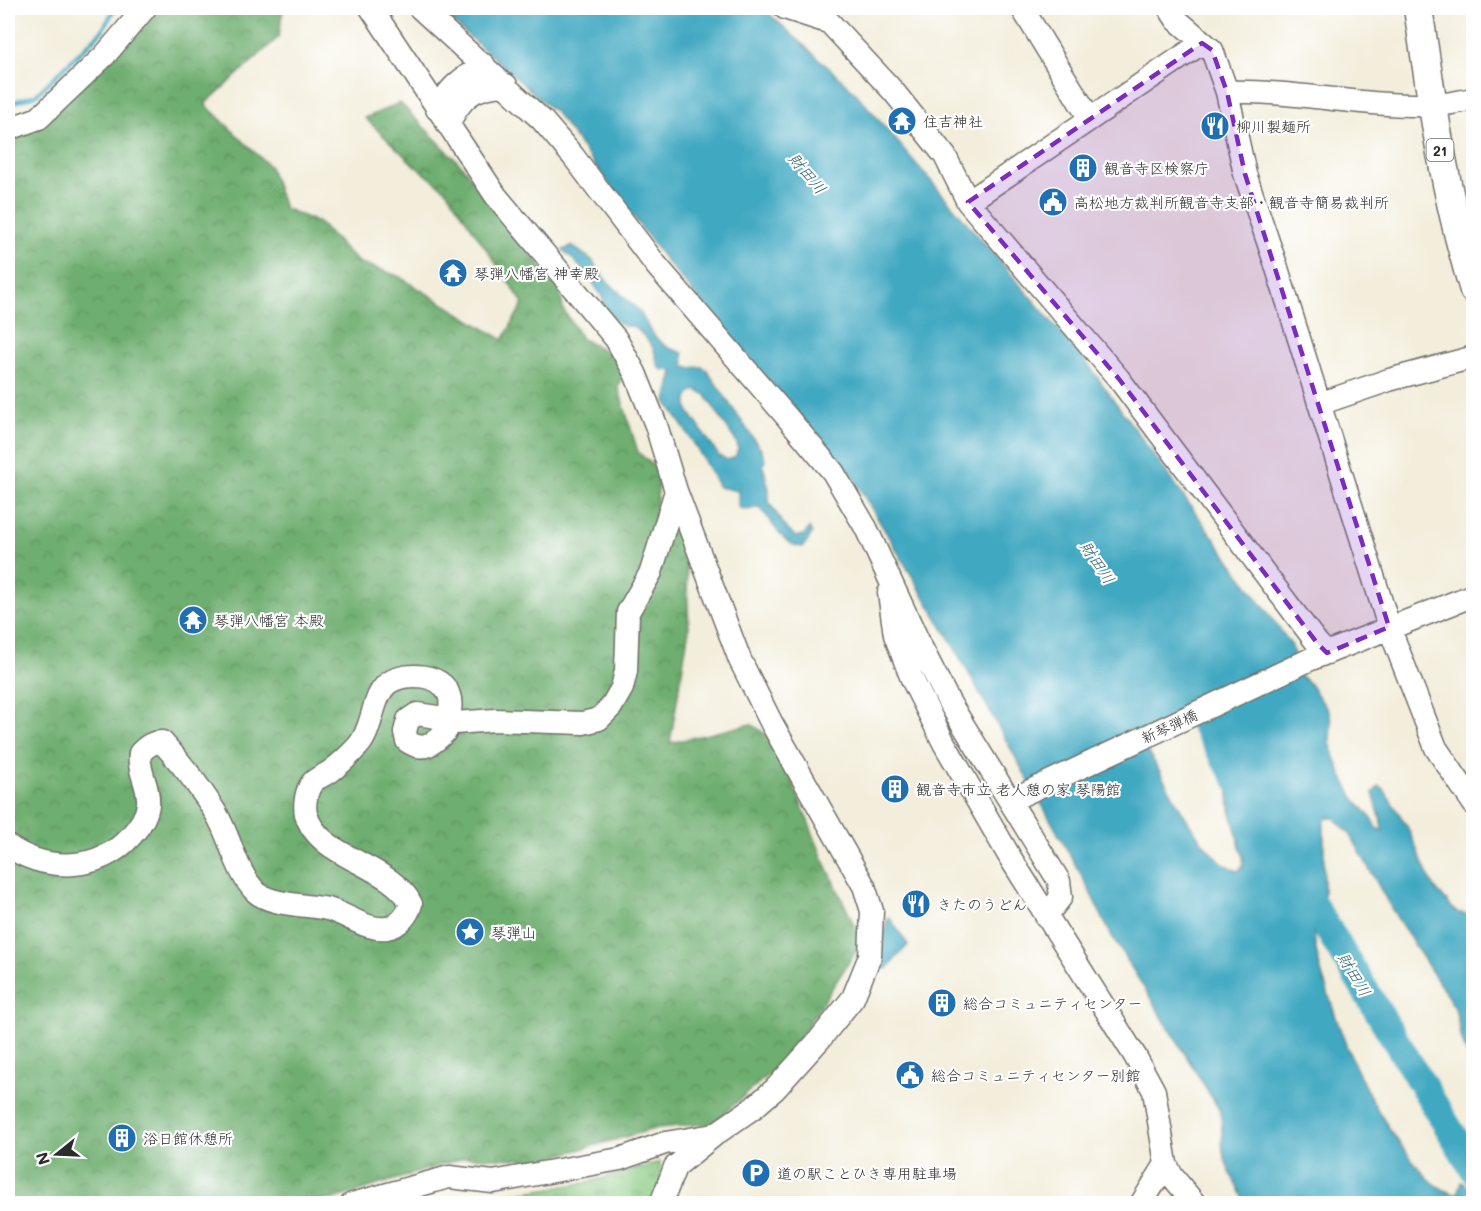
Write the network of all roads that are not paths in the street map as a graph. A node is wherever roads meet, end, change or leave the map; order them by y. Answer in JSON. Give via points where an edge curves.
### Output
{"nodes":[{"id":1,"x":145,"y":8,"type":"edge"},
{"id":2,"x":371,"y":8,"type":"edge"},
{"id":3,"x":420,"y":8,"type":"edge"},
{"id":4,"x":785,"y":8,"type":"edge"},
{"id":5,"x":1022,"y":8,"type":"edge"},
{"id":6,"x":1169,"y":8,"type":"edge"},
{"id":7,"x":1418,"y":8,"type":"edge"},
{"id":8,"x":822,"y":15,"type":"edge"},
{"id":9,"x":1202,"y":43,"type":"junction"},
{"id":10,"x":484,"y":65,"type":"junction"},
{"id":11,"x":506,"y":85,"type":"junction"},
{"id":12,"x":1227,"y":92,"type":"junction"},
{"id":13,"x":1473,"y":99,"type":"edge"},
{"id":14,"x":1432,"y":105,"type":"junction"},
{"id":15,"x":442,"y":117,"type":"junction"},
{"id":16,"x":1090,"y":119,"type":"junction"},
{"id":17,"x":8,"y":126,"type":"edge"},
{"id":18,"x":968,"y":202,"type":"junction"},
{"id":19,"x":1473,"y":290,"type":"edge"},
{"id":20,"x":1473,"y":357,"type":"edge"},
{"id":21,"x":1319,"y":404,"type":"junction"},
{"id":22,"x":676,"y":491,"type":"junction"},
{"id":23,"x":887,"y":571,"type":"junction"},
{"id":24,"x":1473,"y":595,"type":"edge"},
{"id":25,"x":1389,"y":627,"type":"junction"},
{"id":26,"x":1319,"y":656,"type":"junction"},
{"id":27,"x":1018,"y":796,"type":"junction"},
{"id":28,"x":1473,"y":804,"type":"edge"},
{"id":29,"x":8,"y":846,"type":"edge"},
{"id":30,"x":1046,"y":916,"type":"junction"},
{"id":31,"x":714,"y":1135,"type":"junction"},
{"id":32,"x":665,"y":1143,"type":"junction"},
{"id":33,"x":1166,"y":1164,"type":"junction"},
{"id":34,"x":675,"y":1167,"type":"junction"},
{"id":35,"x":352,"y":1203,"type":"edge"},
{"id":36,"x":661,"y":1203,"type":"edge"},
{"id":37,"x":1141,"y":1203,"type":"edge"},
{"id":38,"x":1195,"y":1203,"type":"edge"}],
"edges":[{"from":1,"to":17,"type":"street","via":[[105,55],[39,118]]},
{"from":2,"to":15,"type":"street"},
{"from":3,"to":10,"type":"street"},
{"from":4,"to":8,"type":"street"},
{"from":5,"to":16,"type":"street"},
{"from":6,"to":9,"type":"street"},
{"from":7,"to":14,"type":"main road","number":"21"},
{"from":8,"to":18,"type":"street","via":[[945,156]]},
{"from":9,"to":12,"type":"street","via":[[1212,50]]},
{"from":9,"to":16,"type":"street"},
{"from":10,"to":11,"type":"street"},
{"from":10,"to":15,"type":"street","via":[[459,80],[446,94]]},
{"from":11,"to":15,"type":"street","via":[[475,91]]},
{"from":11,"to":23,"type":"street","via":[[573,156],[656,265],[833,472]]},
{"from":12,"to":14,"type":"street"},
{"from":12,"to":21,"type":"street","via":[[1245,174]]},
{"from":13,"to":14,"type":"street"},
{"from":14,"to":19,"type":"main road","number":"21","via":[[1448,196]]},
{"from":15,"to":22,"type":"street","via":[[496,196],[615,339],[635,373],[656,425]]},
{"from":16,"to":18,"type":"street"},
{"from":18,"to":26,"type":"street","via":[[1119,379],[1317,643]]},
{"from":20,"to":21,"type":"street"},
{"from":21,"to":25,"type":"street"},
{"from":22,"to":29,"type":"street","via":[[651,572],[628,612],[622,688],[599,719],[583,723],[495,720],[446,720],[417,714],[408,720],[405,732],[407,741],[415,747],[427,746],[446,731],[450,696],[443,685],[430,677],[404,676],[389,682],[380,693],[367,734],[358,747],[312,783],[306,815],[316,831],[327,843],[391,881],[408,897],[409,912],[396,925],[376,928],[327,909],[259,894],[241,869],[218,816],[189,772],[162,742],[149,745],[140,753],[148,802],[140,825],[119,848],[89,862],[55,864],[34,860]]},
{"from":22,"to":31,"type":"street","via":[[740,660],[864,886],[872,911],[870,956],[853,998],[774,1089]]},
{"from":23,"to":27,"type":"street","via":[[949,702],[991,772]]},
{"from":23,"to":30,"type":"street","via":[[895,635],[912,679],[944,743]]},
{"from":24,"to":25,"type":"street","name":"新琴弾橋"},
{"from":25,"to":26,"type":"street","name":"新琴弾橋"},
{"from":25,"to":28,"type":"street","via":[[1436,748]]},
{"from":26,"to":27,"type":"street","name":"新琴弾橋"},
{"from":27,"to":30,"type":"street","via":[[1059,882],[1061,897]]},
{"from":30,"to":33,"type":"street","via":[[1154,1091]]},
{"from":31,"to":32,"type":"street"},
{"from":31,"to":34,"type":"street"},
{"from":32,"to":34,"type":"street"},
{"from":32,"to":35,"type":"street","via":[[620,1159],[493,1182],[449,1177]]},
{"from":33,"to":37,"type":"street"},
{"from":33,"to":38,"type":"street"},
{"from":34,"to":36,"type":"street"}]}
